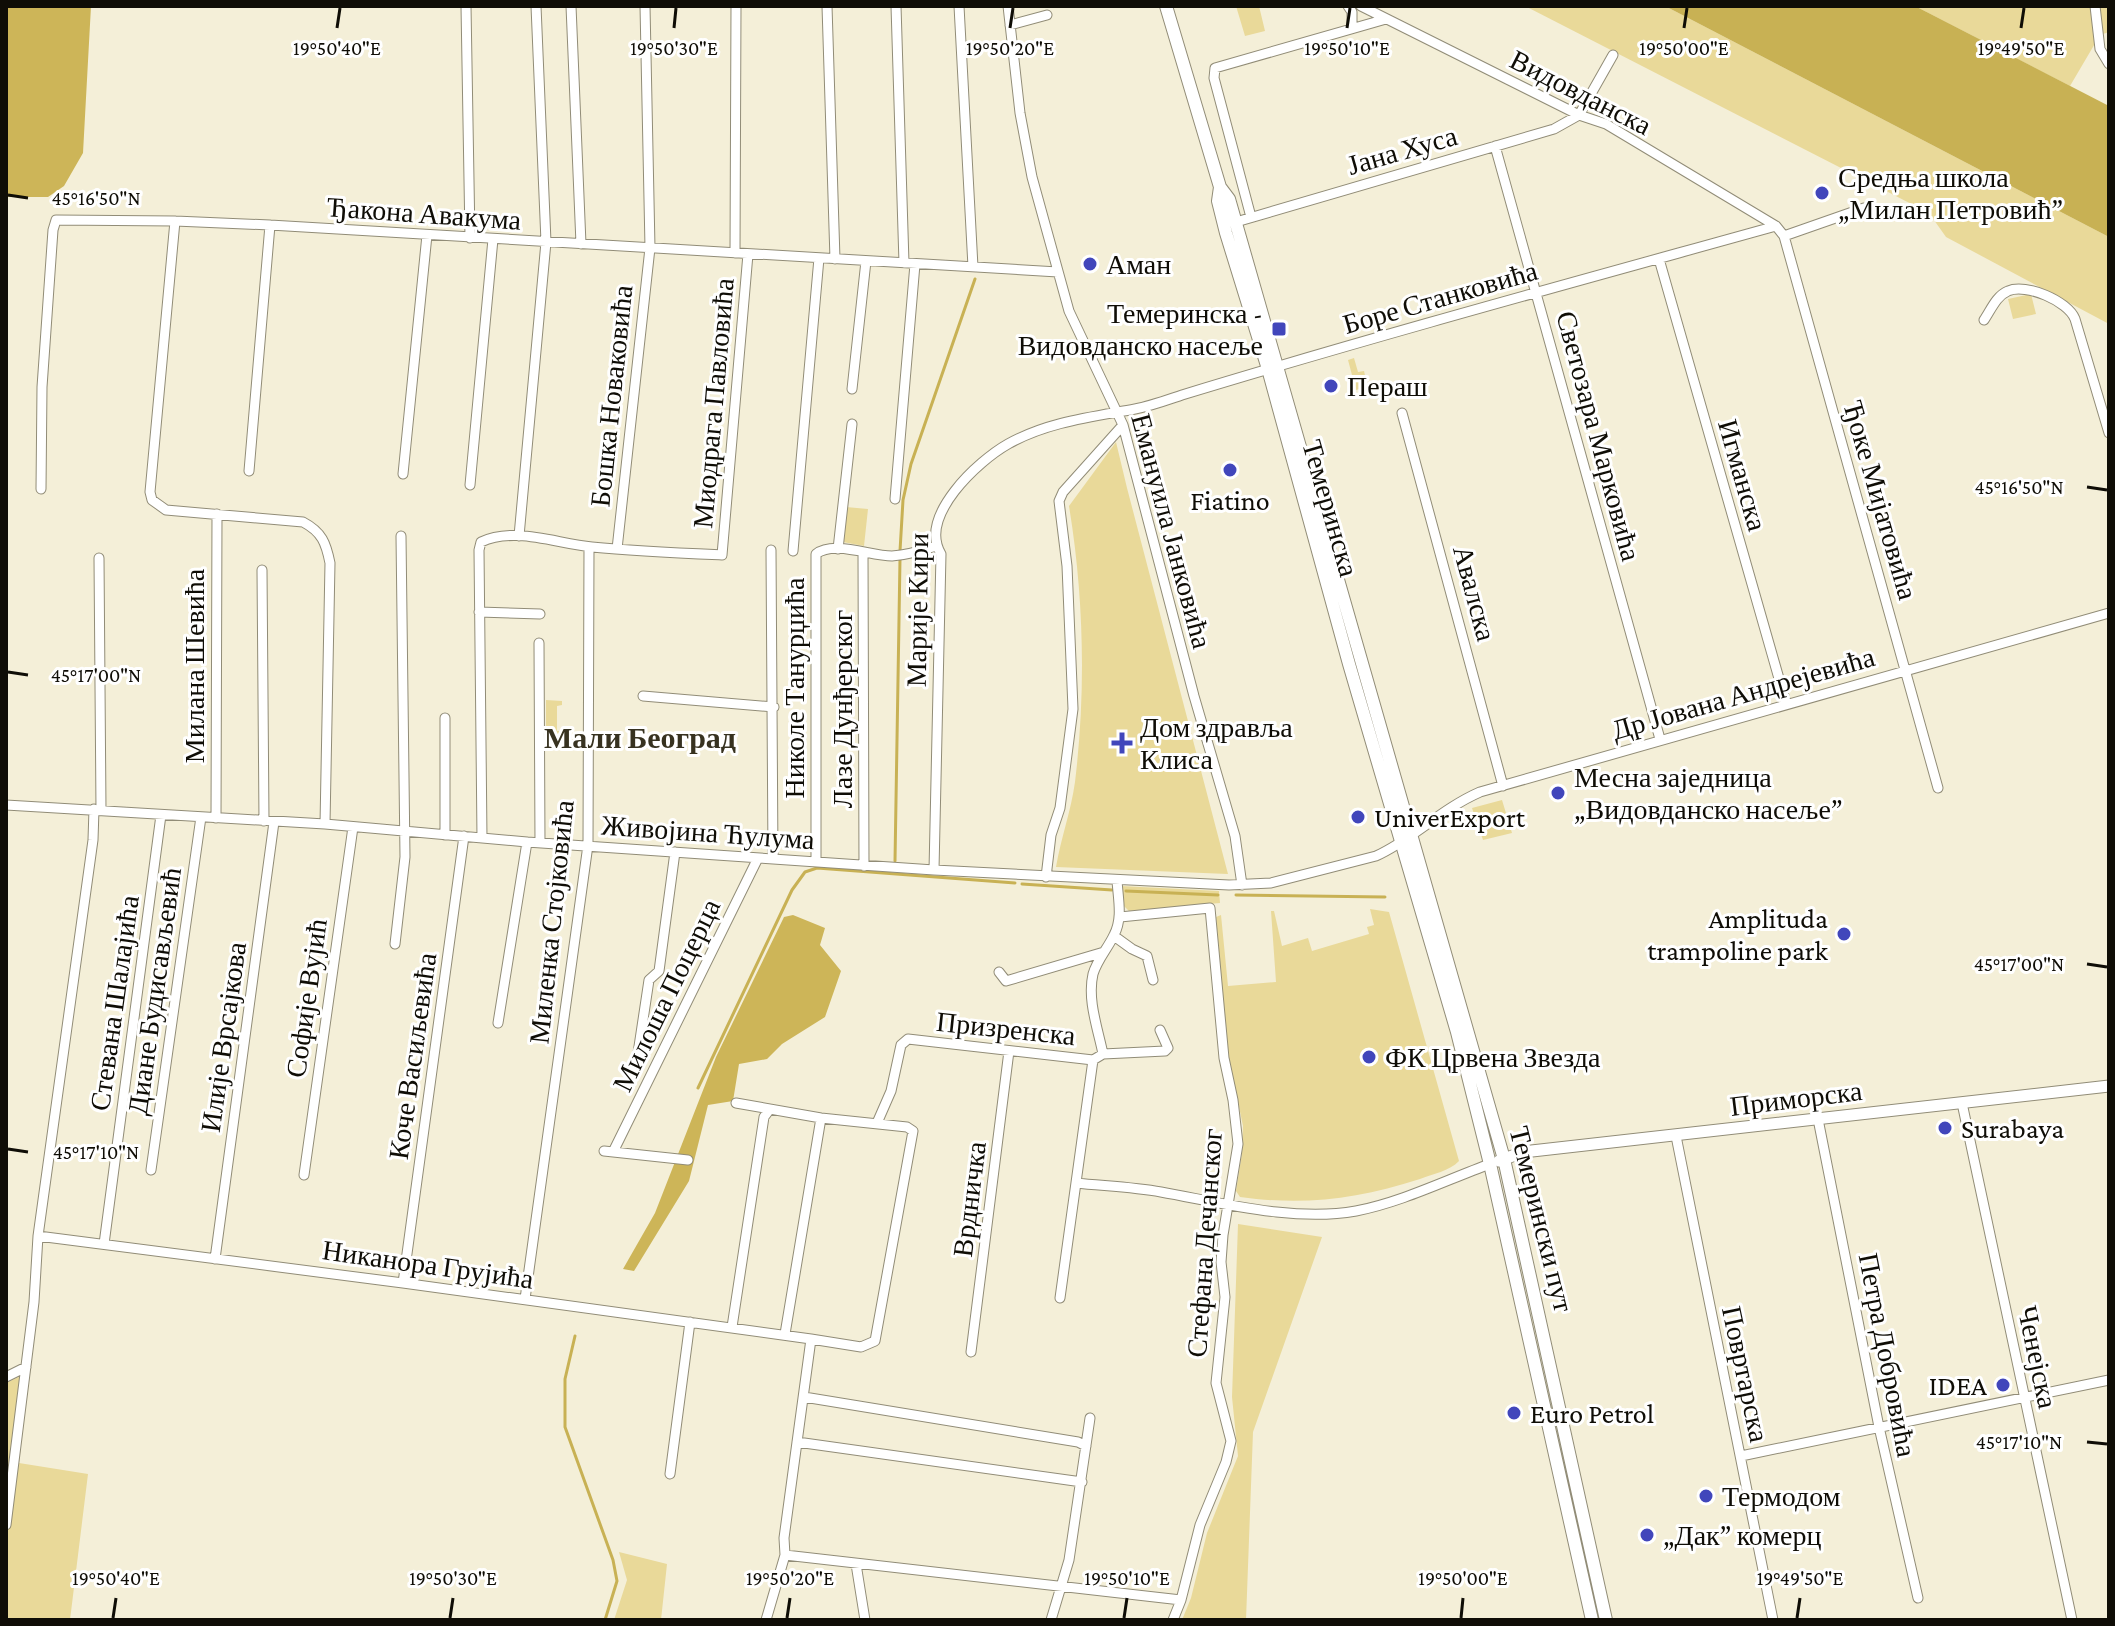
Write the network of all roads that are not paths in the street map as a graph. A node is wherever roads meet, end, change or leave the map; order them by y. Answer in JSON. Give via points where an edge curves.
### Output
{"nodes":[{"id":1,"x":466,"y":6,"type":"edge"},
{"id":2,"x":536,"y":6,"type":"edge"},
{"id":3,"x":571,"y":6,"type":"edge"},
{"id":4,"x":645,"y":6,"type":"edge"},
{"id":5,"x":736,"y":6,"type":"edge"},
{"id":6,"x":827,"y":6,"type":"edge"},
{"id":7,"x":896,"y":6,"type":"edge"},
{"id":8,"x":959,"y":6,"type":"edge"},
{"id":9,"x":1008,"y":6,"type":"edge"},
{"id":10,"x":1166,"y":6,"type":"edge"},
{"id":11,"x":1348,"y":6,"type":"edge"},
{"id":12,"x":1361,"y":6,"type":"edge"},
{"id":13,"x":2095,"y":6,"type":"edge"},
{"id":14,"x":1047,"y":15,"type":"dead end"},
{"id":15,"x":1386,"y":19,"type":"junction"},
{"id":16,"x":1010,"y":25,"type":"junction"},
{"id":17,"x":1352,"y":28,"type":"junction"},
{"id":18,"x":1613,"y":55,"type":"dead end"},
{"id":19,"x":2109,"y":64,"type":"edge"},
{"id":20,"x":1579,"y":115,"type":"junction"},
{"id":21,"x":1495,"y":146,"type":"junction"},
{"id":22,"x":1220,"y":187,"type":"junction"},
{"id":23,"x":1864,"y":208,"type":"dead end"},
{"id":24,"x":1251,"y":217,"type":"junction"},
{"id":25,"x":175,"y":221,"type":"junction"},
{"id":26,"x":1236,"y":222,"type":"junction"},
{"id":27,"x":270,"y":225,"type":"junction"},
{"id":28,"x":1776,"y":226,"type":"junction"},
{"id":29,"x":427,"y":235,"type":"junction"},
{"id":30,"x":1784,"y":236,"type":"junction"},
{"id":31,"x":470,"y":238,"type":"junction"},
{"id":32,"x":493,"y":239,"type":"junction"},
{"id":33,"x":546,"y":242,"type":"junction"},
{"id":34,"x":581,"y":244,"type":"junction"},
{"id":35,"x":650,"y":248,"type":"junction"},
{"id":36,"x":735,"y":253,"type":"junction"},
{"id":37,"x":748,"y":254,"type":"junction"},
{"id":38,"x":819,"y":258,"type":"junction"},
{"id":39,"x":835,"y":259,"type":"junction"},
{"id":40,"x":1659,"y":259,"type":"junction"},
{"id":41,"x":866,"y":261,"type":"junction"},
{"id":42,"x":909,"y":263,"type":"junction"},
{"id":43,"x":973,"y":267,"type":"junction"},
{"id":44,"x":1058,"y":272,"type":"junction"},
{"id":45,"x":1537,"y":293,"type":"junction"},
{"id":46,"x":1984,"y":320,"type":"dead end"},
{"id":47,"x":1273,"y":368,"type":"junction"},
{"id":48,"x":852,"y":389,"type":"dead end"},
{"id":49,"x":1117,"y":411,"type":"junction"},
{"id":50,"x":1402,"y":413,"type":"dead end"},
{"id":51,"x":852,"y":424,"type":"dead end"},
{"id":52,"x":1123,"y":425,"type":"junction"},
{"id":53,"x":2109,"y":433,"type":"edge"},
{"id":54,"x":249,"y":471,"type":"dead end"},
{"id":55,"x":403,"y":474,"type":"dead end"},
{"id":56,"x":470,"y":485,"type":"dead end"},
{"id":57,"x":41,"y":489,"type":"dead end"},
{"id":58,"x":895,"y":499,"type":"dead end"},
{"id":59,"x":217,"y":514,"type":"junction"},
{"id":60,"x":401,"y":536,"type":"dead end"},
{"id":61,"x":519,"y":536,"type":"junction"},
{"id":62,"x":936,"y":546,"type":"junction"},
{"id":63,"x":589,"y":547,"type":"junction"},
{"id":64,"x":617,"y":549,"type":"junction"},
{"id":65,"x":838,"y":549,"type":"junction"},
{"id":66,"x":771,"y":550,"type":"dead end"},
{"id":67,"x":793,"y":551,"type":"dead end"},
{"id":68,"x":863,"y":553,"type":"junction"},
{"id":69,"x":99,"y":558,"type":"dead end"},
{"id":70,"x":262,"y":570,"type":"dead end"},
{"id":71,"x":479,"y":612,"type":"junction"},
{"id":72,"x":2109,"y":613,"type":"edge"},
{"id":73,"x":540,"y":614,"type":"dead end"},
{"id":74,"x":539,"y":643,"type":"dead end"},
{"id":75,"x":1906,"y":669,"type":"junction"},
{"id":76,"x":643,"y":696,"type":"dead end"},
{"id":77,"x":1786,"y":703,"type":"junction"},
{"id":78,"x":774,"y":707,"type":"junction"},
{"id":79,"x":445,"y":718,"type":"dead end"},
{"id":80,"x":1660,"y":739,"type":"junction"},
{"id":81,"x":1503,"y":786,"type":"junction"},
{"id":82,"x":1938,"y":788,"type":"dead end"},
{"id":83,"x":6,"y":805,"type":"edge"},
{"id":84,"x":97,"y":810,"type":"junction"},
{"id":85,"x":161,"y":815,"type":"junction"},
{"id":86,"x":201,"y":817,"type":"junction"},
{"id":87,"x":216,"y":818,"type":"junction"},
{"id":88,"x":269,"y":821,"type":"junction"},
{"id":89,"x":325,"y":824,"type":"junction"},
{"id":90,"x":353,"y":827,"type":"junction"},
{"id":91,"x":404,"y":832,"type":"junction"},
{"id":92,"x":445,"y":835,"type":"junction"},
{"id":93,"x":464,"y":836,"type":"junction"},
{"id":94,"x":482,"y":838,"type":"junction"},
{"id":95,"x":1406,"y":838,"type":"junction"},
{"id":96,"x":527,"y":842,"type":"junction"},
{"id":97,"x":540,"y":842,"type":"junction"},
{"id":98,"x":588,"y":845,"type":"junction"},
{"id":99,"x":675,"y":852,"type":"junction"},
{"id":100,"x":758,"y":858,"type":"junction"},
{"id":101,"x":773,"y":859,"type":"junction"},
{"id":102,"x":816,"y":862,"type":"junction"},
{"id":103,"x":864,"y":866,"type":"junction"},
{"id":104,"x":934,"y":870,"type":"junction"},
{"id":105,"x":1046,"y":877,"type":"junction"},
{"id":106,"x":1117,"y":880,"type":"junction"},
{"id":107,"x":1242,"y":885,"type":"junction"},
{"id":108,"x":1120,"y":917,"type":"junction"},
{"id":109,"x":1114,"y":936,"type":"junction"},
{"id":110,"x":395,"y":944,"type":"dead end"},
{"id":111,"x":1104,"y":952,"type":"junction"},
{"id":112,"x":999,"y":972,"type":"dead end"},
{"id":113,"x":1153,"y":980,"type":"dead end"},
{"id":114,"x":498,"y":1023,"type":"dead end"},
{"id":115,"x":1160,"y":1030,"type":"dead end"},
{"id":116,"x":1009,"y":1051,"type":"junction"},
{"id":117,"x":638,"y":1053,"type":"dead end"},
{"id":118,"x":1103,"y":1054,"type":"junction"},
{"id":119,"x":1093,"y":1060,"type":"junction"},
{"id":120,"x":2109,"y":1086,"type":"edge"},
{"id":121,"x":736,"y":1103,"type":"dead end"},
{"id":122,"x":1962,"y":1103,"type":"junction"},
{"id":123,"x":770,"y":1109,"type":"junction"},
{"id":124,"x":821,"y":1118,"type":"junction"},
{"id":125,"x":1818,"y":1119,"type":"junction"},
{"id":126,"x":877,"y":1123,"type":"junction"},
{"id":127,"x":1676,"y":1136,"type":"junction"},
{"id":128,"x":1504,"y":1159,"type":"junction"},
{"id":129,"x":688,"y":1160,"type":"dead end"},
{"id":130,"x":1490,"y":1164,"type":"junction"},
{"id":131,"x":151,"y":1170,"type":"dead end"},
{"id":132,"x":304,"y":1175,"type":"dead end"},
{"id":133,"x":1076,"y":1183,"type":"junction"},
{"id":134,"x":1229,"y":1204,"type":"junction"},
{"id":135,"x":38,"y":1236,"type":"junction"},
{"id":136,"x":104,"y":1244,"type":"junction"},
{"id":137,"x":215,"y":1259,"type":"junction"},
{"id":138,"x":403,"y":1283,"type":"junction"},
{"id":139,"x":1060,"y":1298,"type":"dead end"},
{"id":140,"x":525,"y":1299,"type":"junction"},
{"id":141,"x":690,"y":1322,"type":"junction"},
{"id":142,"x":732,"y":1327,"type":"junction"},
{"id":143,"x":785,"y":1334,"type":"junction"},
{"id":144,"x":811,"y":1339,"type":"junction"},
{"id":145,"x":971,"y":1352,"type":"dead end"},
{"id":146,"x":26,"y":1367,"type":"junction"},
{"id":147,"x":6,"y":1377,"type":"edge"},
{"id":148,"x":2109,"y":1380,"type":"edge"},
{"id":149,"x":804,"y":1397,"type":"junction"},
{"id":150,"x":2024,"y":1397,"type":"junction"},
{"id":151,"x":1090,"y":1418,"type":"dead end"},
{"id":152,"x":1879,"y":1427,"type":"junction"},
{"id":153,"x":797,"y":1442,"type":"junction"},
{"id":154,"x":1086,"y":1446,"type":"junction"},
{"id":155,"x":1741,"y":1456,"type":"junction"},
{"id":156,"x":670,"y":1474,"type":"dead end"},
{"id":157,"x":1082,"y":1482,"type":"junction"},
{"id":158,"x":6,"y":1525,"type":"edge"},
{"id":159,"x":785,"y":1555,"type":"junction"},
{"id":160,"x":856,"y":1564,"type":"junction"},
{"id":161,"x":1061,"y":1586,"type":"junction"},
{"id":162,"x":1918,"y":1598,"type":"dead end"},
{"id":163,"x":1181,"y":1600,"type":"junction"},
{"id":164,"x":766,"y":1620,"type":"edge"},
{"id":165,"x":865,"y":1620,"type":"edge"},
{"id":166,"x":1051,"y":1620,"type":"edge"},
{"id":167,"x":1173,"y":1620,"type":"edge"},
{"id":168,"x":1592,"y":1620,"type":"edge"},
{"id":169,"x":1606,"y":1620,"type":"edge"},
{"id":170,"x":1773,"y":1620,"type":"edge"},
{"id":171,"x":2072,"y":1620,"type":"edge"}],
"edges":[{"from":1,"to":31,"type":"street"},
{"from":2,"to":33,"type":"street"},
{"from":3,"to":34,"type":"street"},
{"from":4,"to":35,"type":"street","name":"Бошка Новаковића"},
{"from":5,"to":36,"type":"street"},
{"from":6,"to":39,"type":"street"},
{"from":7,"to":42,"type":"street"},
{"from":8,"to":43,"type":"street"},
{"from":9,"to":16,"type":"street","name":"Емануила Јанковића"},
{"from":10,"to":22,"type":"main road","name":"Темеринска"},
{"from":11,"to":17,"type":"street"},
{"from":12,"to":15,"type":"street","name":"Видовданска"},
{"from":13,"to":19,"type":"street","via":[[2100,49]]},
{"from":14,"to":16,"type":"street"},
{"from":15,"to":17,"type":"street"},
{"from":15,"to":20,"type":"street","name":"Видовданска"},
{"from":16,"to":44,"type":"street","name":"Емануила Јанковића","via":[[1027,152]]},
{"from":17,"to":24,"type":"street","via":[[1215,68]]},
{"from":18,"to":20,"type":"street"},
{"from":20,"to":21,"type":"street","name":"Јана Хуса","via":[[1554,129]]},
{"from":20,"to":28,"type":"street","name":"Видовданска","via":[[1606,124]]},
{"from":21,"to":24,"type":"street","name":"Јана Хуса"},
{"from":21,"to":45,"type":"street","name":"Светозара Марковића"},
{"from":22,"to":26,"type":"main road","name":"Темеринска"},
{"from":22,"to":47,"type":"main road","name":"Темеринска","via":[[1226,233]]},
{"from":23,"to":30,"type":"street"},
{"from":24,"to":26,"type":"street","name":"Јана Хуса"},
{"from":25,"to":27,"type":"street","name":"Ђакона Авакума"},
{"from":25,"to":57,"type":"street","name":"Ђакона Авакума","via":[[56,220],[42,387]]},
{"from":25,"to":59,"type":"street","via":[[150,492],[166,510]]},
{"from":26,"to":47,"type":"main road","name":"Темеринска"},
{"from":27,"to":29,"type":"street","name":"Ђакона Авакума"},
{"from":27,"to":54,"type":"street"},
{"from":28,"to":30,"type":"street","name":"Ђоке Мијатовића"},
{"from":28,"to":40,"type":"street","name":"Боре Станковића"},
{"from":29,"to":31,"type":"street","name":"Ђакона Авакума"},
{"from":29,"to":55,"type":"street"},
{"from":30,"to":75,"type":"street","name":"Ђоке Мијатовића"},
{"from":31,"to":32,"type":"street","name":"Ђакона Авакума"},
{"from":32,"to":33,"type":"street","name":"Ђакона Авакума"},
{"from":32,"to":56,"type":"street"},
{"from":33,"to":34,"type":"street","name":"Ђакона Авакума"},
{"from":33,"to":61,"type":"street"},
{"from":34,"to":35,"type":"street","name":"Ђакона Авакума"},
{"from":35,"to":36,"type":"street","name":"Ђакона Авакума"},
{"from":35,"to":64,"type":"street","name":"Бошка Новаковића"},
{"from":36,"to":37,"type":"street","name":"Ђакона Авакума"},
{"from":37,"to":38,"type":"street","name":"Ђакона Авакума"},
{"from":37,"to":64,"type":"street","name":"Миодрага Павловића","via":[[722,555]]},
{"from":38,"to":39,"type":"street","name":"Ђакона Авакума"},
{"from":38,"to":67,"type":"street"},
{"from":39,"to":41,"type":"street","name":"Ђакона Авакума"},
{"from":40,"to":45,"type":"street","name":"Боре Станковића"},
{"from":40,"to":77,"type":"street","name":"Игманска"},
{"from":41,"to":42,"type":"street","name":"Ђакона Авакума"},
{"from":41,"to":48,"type":"street"},
{"from":42,"to":43,"type":"street","name":"Ђакона Авакума"},
{"from":42,"to":58,"type":"street"},
{"from":43,"to":44,"type":"street","name":"Ђакона Авакума"},
{"from":44,"to":49,"type":"street","name":"Емануила Јанковића","via":[[1086,353]]},
{"from":45,"to":47,"type":"street","name":"Боре Станковића"},
{"from":45,"to":80,"type":"street","name":"Светозара Марковића"},
{"from":46,"to":53,"type":"street","via":[[1997,299],[2016,289],[2069,309]]},
{"from":47,"to":49,"type":"street","name":"Боре Станковића"},
{"from":47,"to":95,"type":"main road","name":"Темеринска"},
{"from":49,"to":52,"type":"street","name":"Емануила Јанковића"},
{"from":49,"to":62,"type":"street","name":"Марије Кири","via":[[1045,428],[995,453],[948,499]]},
{"from":50,"to":81,"type":"street","name":"Авалска"},
{"from":51,"to":65,"type":"street"},
{"from":52,"to":105,"type":"street","via":[[1059,501],[1073,709]]},
{"from":52,"to":107,"type":"street","name":"Емануила Јанковића","via":[[1235,833]]},
{"from":59,"to":87,"type":"street","name":"Милана Шевића"},
{"from":59,"to":89,"type":"street","via":[[303,522],[324,541],[330,563]]},
{"from":60,"to":91,"type":"street"},
{"from":61,"to":63,"type":"street"},
{"from":61,"to":71,"type":"street","via":[[481,542]]},
{"from":62,"to":68,"type":"street","via":[[907,555]]},
{"from":62,"to":104,"type":"street","name":"Марије Кири","via":[[941,554]]},
{"from":63,"to":64,"type":"street"},
{"from":63,"to":98,"type":"street","name":"Миленка Стојковића"},
{"from":65,"to":68,"type":"street"},
{"from":65,"to":102,"type":"street","name":"Николе Танурџића","via":[[823,550],[815,561]]},
{"from":66,"to":78,"type":"street"},
{"from":68,"to":103,"type":"street","name":"Лазе Дунђерског"},
{"from":69,"to":84,"type":"street"},
{"from":70,"to":88,"type":"street","name":"Илије Врсајкова"},
{"from":71,"to":73,"type":"street"},
{"from":71,"to":94,"type":"street"},
{"from":72,"to":75,"type":"street","name":"Др Јована Андрејевића"},
{"from":74,"to":97,"type":"street"},
{"from":75,"to":77,"type":"street","name":"Др Јована Андрејевића"},
{"from":75,"to":82,"type":"street","name":"Ђоке Мијатовића"},
{"from":76,"to":78,"type":"street"},
{"from":77,"to":80,"type":"street","name":"Др Јована Андрејевића"},
{"from":78,"to":101,"type":"street"},
{"from":79,"to":92,"type":"street"},
{"from":80,"to":81,"type":"street","name":"Др Јована Андрејевића"},
{"from":81,"to":95,"type":"street","name":"Др Јована Андрејевића","via":[[1463,799]]},
{"from":83,"to":84,"type":"street","name":"Живојина Ћулума"},
{"from":84,"to":85,"type":"street","name":"Живојина Ћулума"},
{"from":84,"to":135,"type":"street"},
{"from":85,"to":86,"type":"street","name":"Живојина Ћулума"},
{"from":85,"to":136,"type":"street","name":"Стевана Шалајића"},
{"from":86,"to":87,"type":"street","name":"Живојина Ћулума"},
{"from":86,"to":131,"type":"street","name":"Диане Будисављевић"},
{"from":87,"to":88,"type":"street","name":"Живојина Ћулума"},
{"from":88,"to":89,"type":"street","name":"Живојина Ћулума"},
{"from":88,"to":137,"type":"street","name":"Илије Врсајкова"},
{"from":89,"to":90,"type":"street","name":"Живојина Ћулума"},
{"from":90,"to":91,"type":"street","name":"Живојина Ћулума"},
{"from":90,"to":132,"type":"street","name":"Софије Вујић"},
{"from":91,"to":92,"type":"street","name":"Живојина Ћулума"},
{"from":91,"to":110,"type":"street"},
{"from":92,"to":93,"type":"street","name":"Живојина Ћулума"},
{"from":93,"to":94,"type":"street","name":"Живојина Ћулума"},
{"from":93,"to":138,"type":"street","name":"Коче Васиљевића"},
{"from":94,"to":96,"type":"street","name":"Живојина Ћулума"},
{"from":95,"to":107,"type":"street","name":"Живојина Ћулума","via":[[1363,861]]},
{"from":95,"to":128,"type":"main road","name":"Темерински пут"},
{"from":95,"to":130,"type":"main road","name":"Темерински пут"},
{"from":96,"to":97,"type":"street","name":"Живојина Ћулума"},
{"from":96,"to":114,"type":"street"},
{"from":97,"to":98,"type":"street","name":"Живојина Ћулума"},
{"from":98,"to":99,"type":"street","name":"Живојина Ћулума"},
{"from":98,"to":140,"type":"street","name":"Миленка Стојковића"},
{"from":99,"to":100,"type":"street","name":"Живојина Ћулума"},
{"from":99,"to":117,"type":"street","name":"Милоша Поцерца","via":[[659,971],[649,980]]},
{"from":100,"to":101,"type":"street","name":"Живојина Ћулума"},
{"from":100,"to":129,"type":"street","name":"Милоша Поцерца","via":[[609,1152]]},
{"from":101,"to":102,"type":"street","name":"Живојина Ћулума"},
{"from":102,"to":103,"type":"street","name":"Живојина Ћулума"},
{"from":103,"to":104,"type":"street","name":"Живојина Ћулума"},
{"from":104,"to":105,"type":"street","name":"Живојина Ћулума"},
{"from":105,"to":106,"type":"street","name":"Живојина Ћулума"},
{"from":106,"to":107,"type":"street","name":"Живојина Ћулума"},
{"from":106,"to":108,"type":"street"},
{"from":108,"to":109,"type":"street"},
{"from":108,"to":134,"type":"street","name":"Стефана Дечанског","via":[[1210,908],[1224,1058],[1237,1132]]},
{"from":109,"to":111,"type":"street"},
{"from":109,"to":113,"type":"street","via":[[1147,956]]},
{"from":111,"to":112,"type":"street","via":[[1006,981]]},
{"from":111,"to":118,"type":"street","via":[[1091,992]]},
{"from":115,"to":118,"type":"street","name":"Призренска","via":[[1165,1051]]},
{"from":116,"to":119,"type":"street","name":"Призренска"},
{"from":116,"to":126,"type":"street","name":"Призренска","via":[[904,1041]]},
{"from":116,"to":145,"type":"street","name":"Врдничка"},
{"from":118,"to":119,"type":"street","name":"Призренска"},
{"from":119,"to":133,"type":"street"},
{"from":120,"to":122,"type":"street","name":"Приморска"},
{"from":121,"to":123,"type":"street"},
{"from":122,"to":125,"type":"street","name":"Приморска"},
{"from":122,"to":150,"type":"street","name":"Ченејска"},
{"from":123,"to":124,"type":"street"},
{"from":123,"to":142,"type":"street","via":[[764,1117]]},
{"from":124,"to":126,"type":"street"},
{"from":124,"to":143,"type":"street"},
{"from":125,"to":127,"type":"street","name":"Приморска"},
{"from":125,"to":152,"type":"street","name":"Петра Добровића"},
{"from":126,"to":144,"type":"street","name":"Никанора Грујића","via":[[907,1127],[913,1138],[876,1336],[872,1344],[861,1347]]},
{"from":127,"to":128,"type":"street","name":"Приморска","via":[[1523,1152]]},
{"from":127,"to":155,"type":"street","name":"Повртарска"},
{"from":128,"to":130,"type":"street","name":"Приморска"},
{"from":128,"to":169,"type":"main road","name":"Темерински пут"},
{"from":130,"to":134,"type":"street","via":[[1358,1210],[1313,1214]]},
{"from":130,"to":168,"type":"main road","name":"Темерински пут"},
{"from":133,"to":134,"type":"street"},
{"from":133,"to":139,"type":"street"},
{"from":134,"to":163,"type":"street","name":"Стефана Дечанског","via":[[1216,1383],[1231,1441],[1200,1525]]},
{"from":135,"to":136,"type":"street","name":"Никанора Грујића"},
{"from":135,"to":146,"type":"street"},
{"from":136,"to":137,"type":"street","name":"Никанора Грујића"},
{"from":137,"to":138,"type":"street","name":"Никанора Грујића"},
{"from":138,"to":140,"type":"street","name":"Никанора Грујића"},
{"from":140,"to":141,"type":"street","name":"Никанора Грујића"},
{"from":141,"to":142,"type":"street","name":"Никанора Грујића"},
{"from":141,"to":156,"type":"street"},
{"from":142,"to":143,"type":"street","name":"Никанора Грујића"},
{"from":143,"to":144,"type":"street","name":"Никанора Грујића"},
{"from":144,"to":149,"type":"street"},
{"from":146,"to":147,"type":"street"},
{"from":146,"to":158,"type":"street"},
{"from":148,"to":150,"type":"street"},
{"from":149,"to":153,"type":"street"},
{"from":149,"to":154,"type":"street"},
{"from":150,"to":152,"type":"street"},
{"from":150,"to":171,"type":"street","name":"Ченејска"},
{"from":151,"to":154,"type":"street"},
{"from":152,"to":155,"type":"street"},
{"from":152,"to":162,"type":"street","name":"Петра Добровића"},
{"from":153,"to":157,"type":"street"},
{"from":153,"to":159,"type":"street"},
{"from":154,"to":157,"type":"street"},
{"from":155,"to":170,"type":"street","name":"Повртарска"},
{"from":157,"to":161,"type":"street"},
{"from":159,"to":160,"type":"street"},
{"from":159,"to":164,"type":"street"},
{"from":160,"to":161,"type":"street"},
{"from":160,"to":165,"type":"street"},
{"from":161,"to":163,"type":"street"},
{"from":161,"to":166,"type":"street"},
{"from":163,"to":167,"type":"street","name":"Стефана Дечанског"}]}
